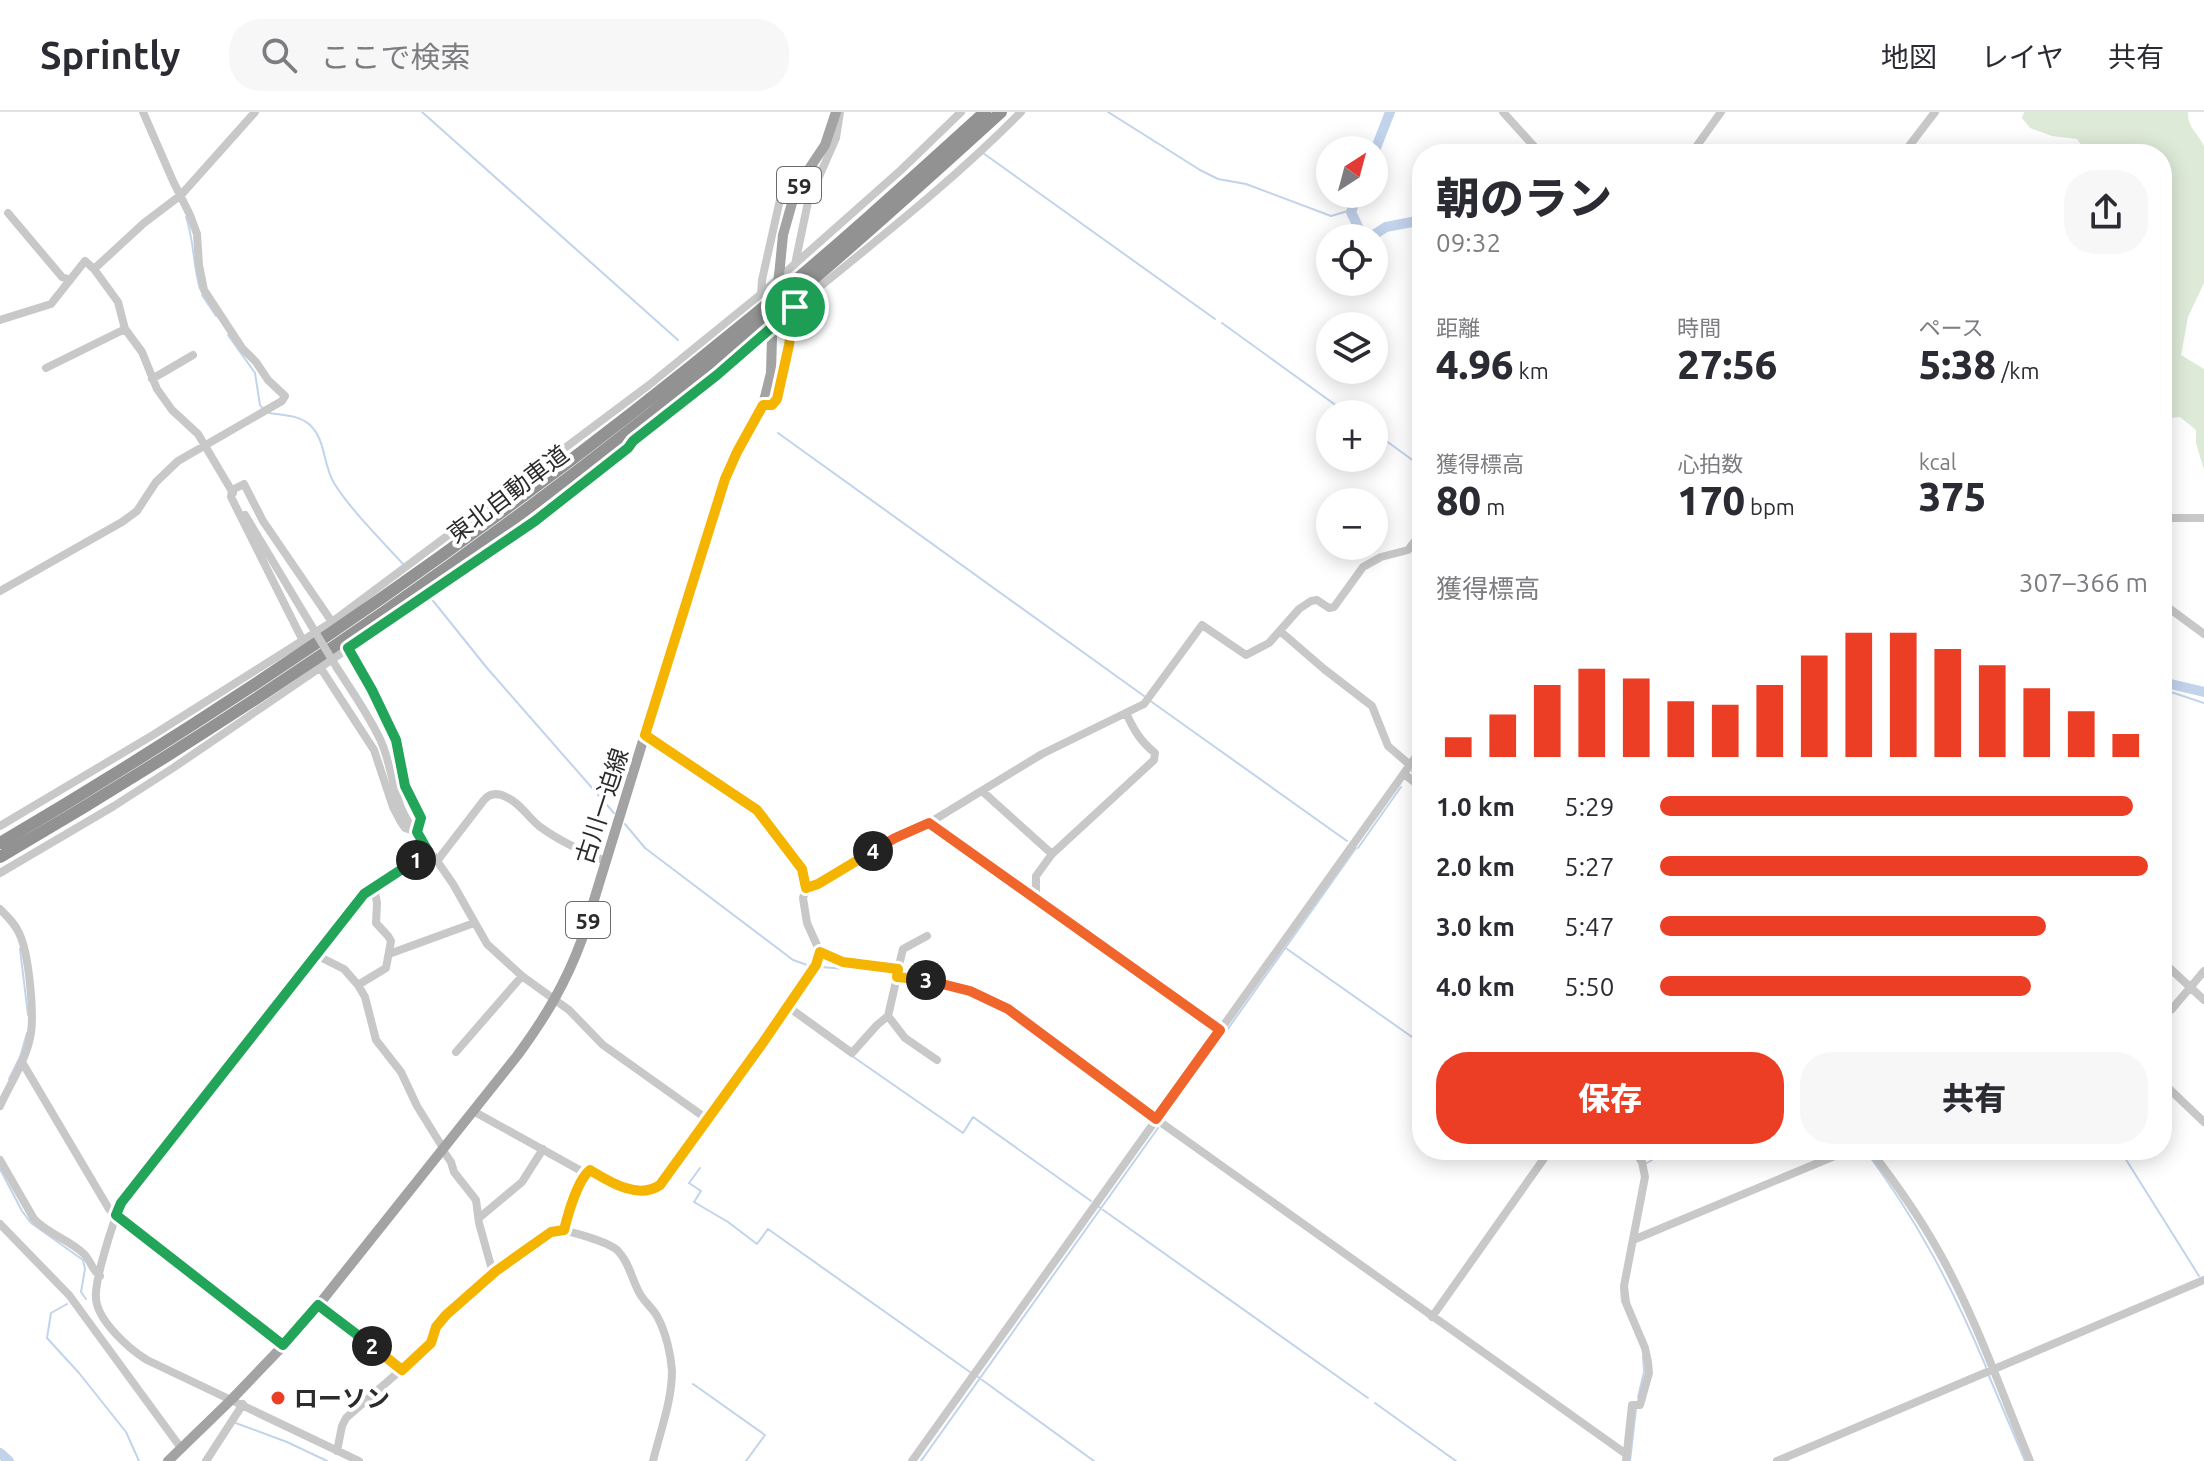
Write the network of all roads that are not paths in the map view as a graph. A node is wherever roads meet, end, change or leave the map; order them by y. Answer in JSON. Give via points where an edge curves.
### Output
{"nodes":[{"id":1,"x":143,"y":112,"type":"edge"},
{"id":2,"x":255,"y":112,"type":"edge"},
{"id":3,"x":838,"y":112,"type":"edge"},
{"id":4,"x":961,"y":112,"type":"edge"},
{"id":5,"x":985,"y":112,"type":"edge"},
{"id":6,"x":1001,"y":112,"type":"edge"},
{"id":7,"x":1021,"y":112,"type":"edge"},
{"id":8,"x":1503,"y":112,"type":"edge"},
{"id":9,"x":1721,"y":112,"type":"edge"},
{"id":10,"x":1935,"y":112,"type":"edge"},
{"id":11,"x":1532,"y":144,"type":"edge"},
{"id":12,"x":1698,"y":144,"type":"edge"},
{"id":13,"x":1911,"y":144,"type":"edge"},
{"id":14,"x":798,"y":187,"type":"junction"},
{"id":15,"x":179,"y":197,"type":"junction"},
{"id":16,"x":8,"y":213,"type":"dead end"},
{"id":17,"x":795,"y":264,"type":"junction"},
{"id":18,"x":94,"y":269,"type":"junction"},
{"id":19,"x":70,"y":280,"type":"junction"},
{"id":20,"x":761,"y":294,"type":"junction"},
{"id":21,"x":795,"y":307,"type":"junction"},
{"id":22,"x":0,"y":320,"type":"edge"},
{"id":23,"x":125,"y":329,"type":"junction"},
{"id":24,"x":193,"y":355,"type":"dead end"},
{"id":25,"x":46,"y":368,"type":"dead end"},
{"id":26,"x":152,"y":379,"type":"junction"},
{"id":27,"x":763,"y":405,"type":"junction"},
{"id":28,"x":605,"y":418,"type":"junction"},
{"id":29,"x":633,"y":441,"type":"junction"},
{"id":30,"x":206,"y":445,"type":"junction"},
{"id":31,"x":526,"y":477,"type":"junction"},
{"id":32,"x":232,"y":490,"type":"junction"},
{"id":33,"x":2172,"y":518,"type":"edge"},
{"id":34,"x":2204,"y":518,"type":"edge"},
{"id":35,"x":535,"y":521,"type":"junction"},
{"id":36,"x":473,"y":526,"type":"dead end"},
{"id":37,"x":1412,"y":545,"type":"edge"},
{"id":38,"x":487,"y":546,"type":"dead end"},
{"id":39,"x":423,"y":554,"type":"junction"},
{"id":40,"x":446,"y":583,"type":"junction"},
{"id":41,"x":0,"y":591,"type":"edge"},
{"id":42,"x":2172,"y":610,"type":"edge"},
{"id":43,"x":332,"y":622,"type":"junction"},
{"id":44,"x":1280,"y":631,"type":"junction"},
{"id":45,"x":2204,"y":634,"type":"edge"},
{"id":46,"x":303,"y":641,"type":"junction"},
{"id":47,"x":348,"y":648,"type":"junction"},
{"id":48,"x":320,"y":667,"type":"junction"},
{"id":49,"x":1126,"y":713,"type":"junction"},
{"id":50,"x":645,"y":735,"type":"junction"},
{"id":51,"x":1412,"y":762,"type":"edge"},
{"id":52,"x":1410,"y":765,"type":"junction"},
{"id":53,"x":1404,"y":774,"type":"junction"},
{"id":54,"x":1412,"y":780,"type":"edge"},
{"id":55,"x":982,"y":791,"type":"junction"},
{"id":56,"x":929,"y":823,"type":"junction"},
{"id":57,"x":0,"y":826,"type":"edge"},
{"id":58,"x":417,"y":832,"type":"junction"},
{"id":59,"x":0,"y":843,"type":"edge"},
{"id":60,"x":428,"y":851,"type":"junction"},
{"id":61,"x":1052,"y":854,"type":"junction"},
{"id":62,"x":0,"y":857,"type":"edge"},
{"id":63,"x":437,"y":861,"type":"junction"},
{"id":64,"x":605,"y":861,"type":"junction"},
{"id":65,"x":1,"y":871,"type":"edge"},
{"id":66,"x":374,"y":887,"type":"junction"},
{"id":67,"x":806,"y":888,"type":"junction"},
{"id":68,"x":1036,"y":899,"type":"junction"},
{"id":69,"x":0,"y":909,"type":"edge"},
{"id":70,"x":474,"y":923,"type":"junction"},
{"id":71,"x":927,"y":936,"type":"dead end"},
{"id":72,"x":820,"y":952,"type":"junction"},
{"id":73,"x":389,"y":954,"type":"junction"},
{"id":74,"x":316,"y":955,"type":"junction"},
{"id":75,"x":2172,"y":971,"type":"edge"},
{"id":76,"x":2204,"y":971,"type":"edge"},
{"id":77,"x":898,"y":973,"type":"junction"},
{"id":78,"x":522,"y":976,"type":"junction"},
{"id":79,"x":358,"y":985,"type":"junction"},
{"id":80,"x":2189,"y":987,"type":"junction"},
{"id":81,"x":555,"y":1000,"type":"junction"},
{"id":82,"x":2204,"y":1000,"type":"edge"},
{"id":83,"x":787,"y":1006,"type":"junction"},
{"id":84,"x":2172,"y":1009,"type":"edge"},
{"id":85,"x":888,"y":1016,"type":"junction"},
{"id":86,"x":1220,"y":1030,"type":"junction"},
{"id":87,"x":456,"y":1052,"type":"dead end"},
{"id":88,"x":937,"y":1060,"type":"dead end"},
{"id":89,"x":22,"y":1062,"type":"junction"},
{"id":90,"x":2172,"y":1092,"type":"edge"},
{"id":91,"x":0,"y":1106,"type":"edge"},
{"id":92,"x":473,"y":1111,"type":"junction"},
{"id":93,"x":707,"y":1119,"type":"junction"},
{"id":94,"x":1156,"y":1119,"type":"junction"},
{"id":95,"x":2204,"y":1122,"type":"edge"},
{"id":96,"x":443,"y":1148,"type":"junction"},
{"id":97,"x":543,"y":1149,"type":"junction"},
{"id":98,"x":0,"y":1160,"type":"edge"},
{"id":99,"x":1543,"y":1160,"type":"edge"},
{"id":100,"x":1641,"y":1160,"type":"edge"},
{"id":101,"x":1825,"y":1160,"type":"edge"},
{"id":102,"x":1877,"y":1160,"type":"edge"},
{"id":103,"x":585,"y":1173,"type":"junction"},
{"id":104,"x":116,"y":1215,"type":"junction"},
{"id":105,"x":479,"y":1218,"type":"junction"},
{"id":106,"x":0,"y":1224,"type":"edge"},
{"id":107,"x":564,"y":1230,"type":"junction"},
{"id":108,"x":1633,"y":1240,"type":"junction"},
{"id":109,"x":496,"y":1271,"type":"junction"},
{"id":110,"x":100,"y":1276,"type":"junction"},
{"id":111,"x":2204,"y":1280,"type":"edge"},
{"id":112,"x":318,"y":1305,"type":"junction"},
{"id":113,"x":1434,"y":1315,"type":"junction"},
{"id":114,"x":283,"y":1345,"type":"junction"},
{"id":115,"x":1993,"y":1369,"type":"junction"},
{"id":116,"x":402,"y":1370,"type":"junction"},
{"id":117,"x":232,"y":1399,"type":"junction"},
{"id":118,"x":243,"y":1404,"type":"junction"},
{"id":119,"x":180,"y":1449,"type":"junction"},
{"id":120,"x":337,"y":1451,"type":"junction"},
{"id":121,"x":1626,"y":1458,"type":"edge"},
{"id":122,"x":168,"y":1461,"type":"edge"},
{"id":123,"x":206,"y":1461,"type":"edge"},
{"id":124,"x":359,"y":1461,"type":"edge"},
{"id":125,"x":653,"y":1461,"type":"edge"},
{"id":126,"x":912,"y":1461,"type":"edge"},
{"id":127,"x":1777,"y":1461,"type":"edge"},
{"id":128,"x":2030,"y":1461,"type":"edge"}],
"edges":[{"from":1,"to":15,"type":"street"},
{"from":2,"to":15,"type":"street"},
{"from":3,"to":14,"type":"main road","name":"古川一迫線","number":"59","via":[[825,145]]},
{"from":3,"to":17,"type":"street","via":[[836,138],[808,202]]},
{"from":4,"to":17,"type":"street"},
{"from":5,"to":59,"type":"highway","name":"東北自動車道","via":[[754,315],[500,513],[238,695]]},
{"from":6,"to":62,"type":"highway","name":"東北自動車道","via":[[761,324],[431,579],[258,697]]},
{"from":7,"to":21,"type":"street"},
{"from":8,"to":11,"type":"street"},
{"from":9,"to":12,"type":"street"},
{"from":10,"to":13,"type":"street"},
{"from":14,"to":20,"type":"street","via":[[781,195]]},
{"from":14,"to":27,"type":"main road","name":"古川一迫線","number":"59","bridge":true,"via":[[787,217]]},
{"from":15,"to":18,"type":"street"},
{"from":15,"to":30,"type":"street","via":[[197,234],[201,280],[209,300],[285,396]]},
{"from":16,"to":19,"type":"street"},
{"from":17,"to":20,"type":"street"},
{"from":18,"to":19,"type":"street","via":[[85,261]]},
{"from":18,"to":23,"type":"street","via":[[118,302]]},
{"from":19,"to":22,"type":"street","via":[[51,304]]},
{"from":20,"to":28,"type":"street"},
{"from":21,"to":27,"type":"street","via":[[777,399]]},
{"from":21,"to":29,"type":"street"},
{"from":23,"to":25,"type":"street"},
{"from":23,"to":26,"type":"street","via":[[142,352]]},
{"from":24,"to":26,"type":"street"},
{"from":26,"to":30,"type":"street","via":[[172,410]]},
{"from":27,"to":50,"type":"main road","name":"古川一迫線","number":"59","via":[[725,479]]},
{"from":28,"to":31,"type":"street"},
{"from":28,"to":31,"type":"street","via":[[570,451]]},
{"from":29,"to":35,"type":"street"},
{"from":29,"to":35,"type":"street","via":[[559,495]]},
{"from":30,"to":32,"type":"street"},
{"from":30,"to":41,"type":"street","via":[[168,469],[137,511],[122,522]]},
{"from":31,"to":39,"type":"street"},
{"from":32,"to":43,"type":"street","via":[[244,484]]},
{"from":32,"to":46,"type":"street"},
{"from":32,"to":58,"type":"street","bridge":true,"via":[[380,739],[403,809]]},
{"from":33,"to":34,"type":"street"},
{"from":35,"to":40,"type":"street"},
{"from":36,"to":39,"type":"street"},
{"from":37,"to":44,"type":"street","via":[[1363,567],[1334,607],[1311,601]]},
{"from":38,"to":40,"type":"street"},
{"from":39,"to":43,"type":"street"},
{"from":40,"to":47,"type":"street"},
{"from":42,"to":45,"type":"street"},
{"from":43,"to":46,"type":"street"},
{"from":44,"to":49,"type":"street","via":[[1246,655],[1202,625],[1148,700]]},
{"from":44,"to":52,"type":"street","via":[[1372,706],[1388,746]]},
{"from":46,"to":57,"type":"street","via":[[155,738]]},
{"from":47,"to":48,"type":"street"},
{"from":47,"to":58,"type":"street","via":[[396,740],[405,786],[421,818]]},
{"from":48,"to":58,"type":"street","via":[[370,743],[401,822]]},
{"from":48,"to":65,"type":"street","via":[[114,806]]},
{"from":49,"to":55,"type":"street"},
{"from":49,"to":61,"type":"street","via":[[1136,734],[1155,753],[1154,760]]},
{"from":50,"to":64,"type":"main road","name":"古川一迫線","number":"59"},
{"from":50,"to":67,"type":"street","via":[[757,810],[802,869]]},
{"from":51,"to":52,"type":"street"},
{"from":52,"to":53,"type":"street"},
{"from":53,"to":54,"type":"street"},
{"from":53,"to":86,"type":"street"},
{"from":55,"to":56,"type":"street"},
{"from":55,"to":61,"type":"street"},
{"from":56,"to":67,"type":"street"},
{"from":56,"to":68,"type":"street"},
{"from":58,"to":60,"type":"street"},
{"from":60,"to":63,"type":"street"},
{"from":60,"to":66,"type":"street"},
{"from":61,"to":68,"type":"street","via":[[1036,876]]},
{"from":63,"to":64,"type":"street","via":[[490,794],[511,799],[553,836]]},
{"from":63,"to":70,"type":"street"},
{"from":64,"to":81,"type":"main road","name":"古川一迫線","number":"59","via":[[582,939]]},
{"from":66,"to":73,"type":"street","via":[[375,920],[391,941]]},
{"from":66,"to":74,"type":"street"},
{"from":67,"to":72,"type":"street","via":[[807,923]]},
{"from":68,"to":86,"type":"street"},
{"from":69,"to":89,"type":"street","via":[[18,931],[26,965],[32,1014]]},
{"from":70,"to":73,"type":"street"},
{"from":70,"to":78,"type":"street","via":[[487,944]]},
{"from":71,"to":77,"type":"street","via":[[903,949]]},
{"from":72,"to":77,"type":"street"},
{"from":72,"to":83,"type":"street"},
{"from":73,"to":79,"type":"street","via":[[386,968]]},
{"from":74,"to":79,"type":"street","via":[[344,969]]},
{"from":74,"to":104,"type":"street"},
{"from":75,"to":80,"type":"street"},
{"from":76,"to":80,"type":"street"},
{"from":77,"to":85,"type":"street"},
{"from":77,"to":94,"type":"street","via":[[997,1003]]},
{"from":78,"to":81,"type":"street"},
{"from":78,"to":87,"type":"street"},
{"from":79,"to":96,"type":"street","via":[[376,1040],[401,1072]]},
{"from":80,"to":82,"type":"street"},
{"from":80,"to":84,"type":"street"},
{"from":81,"to":92,"type":"main road","name":"古川一迫線","number":"59"},
{"from":81,"to":93,"type":"street","via":[[603,1045]]},
{"from":83,"to":85,"type":"street","via":[[852,1053]]},
{"from":83,"to":93,"type":"street"},
{"from":85,"to":88,"type":"street","via":[[905,1038]]},
{"from":86,"to":94,"type":"street"},
{"from":89,"to":91,"type":"street"},
{"from":89,"to":104,"type":"street"},
{"from":90,"to":95,"type":"street"},
{"from":92,"to":96,"type":"main road","name":"古川一迫線","number":"59"},
{"from":92,"to":97,"type":"street"},
{"from":93,"to":103,"type":"street","via":[[656,1188],[624,1188],[590,1170]]},
{"from":94,"to":113,"type":"street"},
{"from":94,"to":126,"type":"street"},
{"from":96,"to":105,"type":"street","via":[[476,1200]]},
{"from":96,"to":112,"type":"main road","name":"古川一迫線","number":"59"},
{"from":97,"to":103,"type":"street"},
{"from":97,"to":105,"type":"street","via":[[522,1182]]},
{"from":98,"to":110,"type":"street","via":[[34,1219],[86,1256]]},
{"from":99,"to":113,"type":"street"},
{"from":100,"to":108,"type":"street","via":[[1645,1177]]},
{"from":101,"to":108,"type":"street"},
{"from":102,"to":115,"type":"street","via":[[1940,1253]]},
{"from":103,"to":107,"type":"street"},
{"from":104,"to":110,"type":"street"},
{"from":104,"to":114,"type":"street"},
{"from":105,"to":109,"type":"street"},
{"from":106,"to":119,"type":"street","via":[[69,1295]]},
{"from":107,"to":109,"type":"street","via":[[551,1232]]},
{"from":107,"to":125,"type":"street","via":[[604,1242],[620,1253],[661,1325],[671,1383]]},
{"from":108,"to":121,"type":"street","via":[[1624,1296],[1649,1373],[1640,1405],[1632,1405]]},
{"from":109,"to":116,"type":"street","via":[[446,1315],[431,1343]]},
{"from":110,"to":117,"type":"street","via":[[97,1303],[120,1340],[147,1360]]},
{"from":111,"to":115,"type":"street"},
{"from":112,"to":114,"type":"main road","name":"古川一迫線","number":"59"},
{"from":112,"to":116,"type":"street"},
{"from":113,"to":121,"type":"street"},
{"from":114,"to":117,"type":"main road","name":"古川一迫線","number":"59"},
{"from":115,"to":127,"type":"street"},
{"from":115,"to":128,"type":"street"},
{"from":116,"to":120,"type":"street","via":[[346,1418]]},
{"from":117,"to":118,"type":"street"},
{"from":117,"to":119,"type":"main road","name":"古川一迫線","number":"59"},
{"from":118,"to":120,"type":"street"},
{"from":118,"to":123,"type":"street"},
{"from":119,"to":122,"type":"main road","number":"59"},
{"from":120,"to":124,"type":"street"}]}
